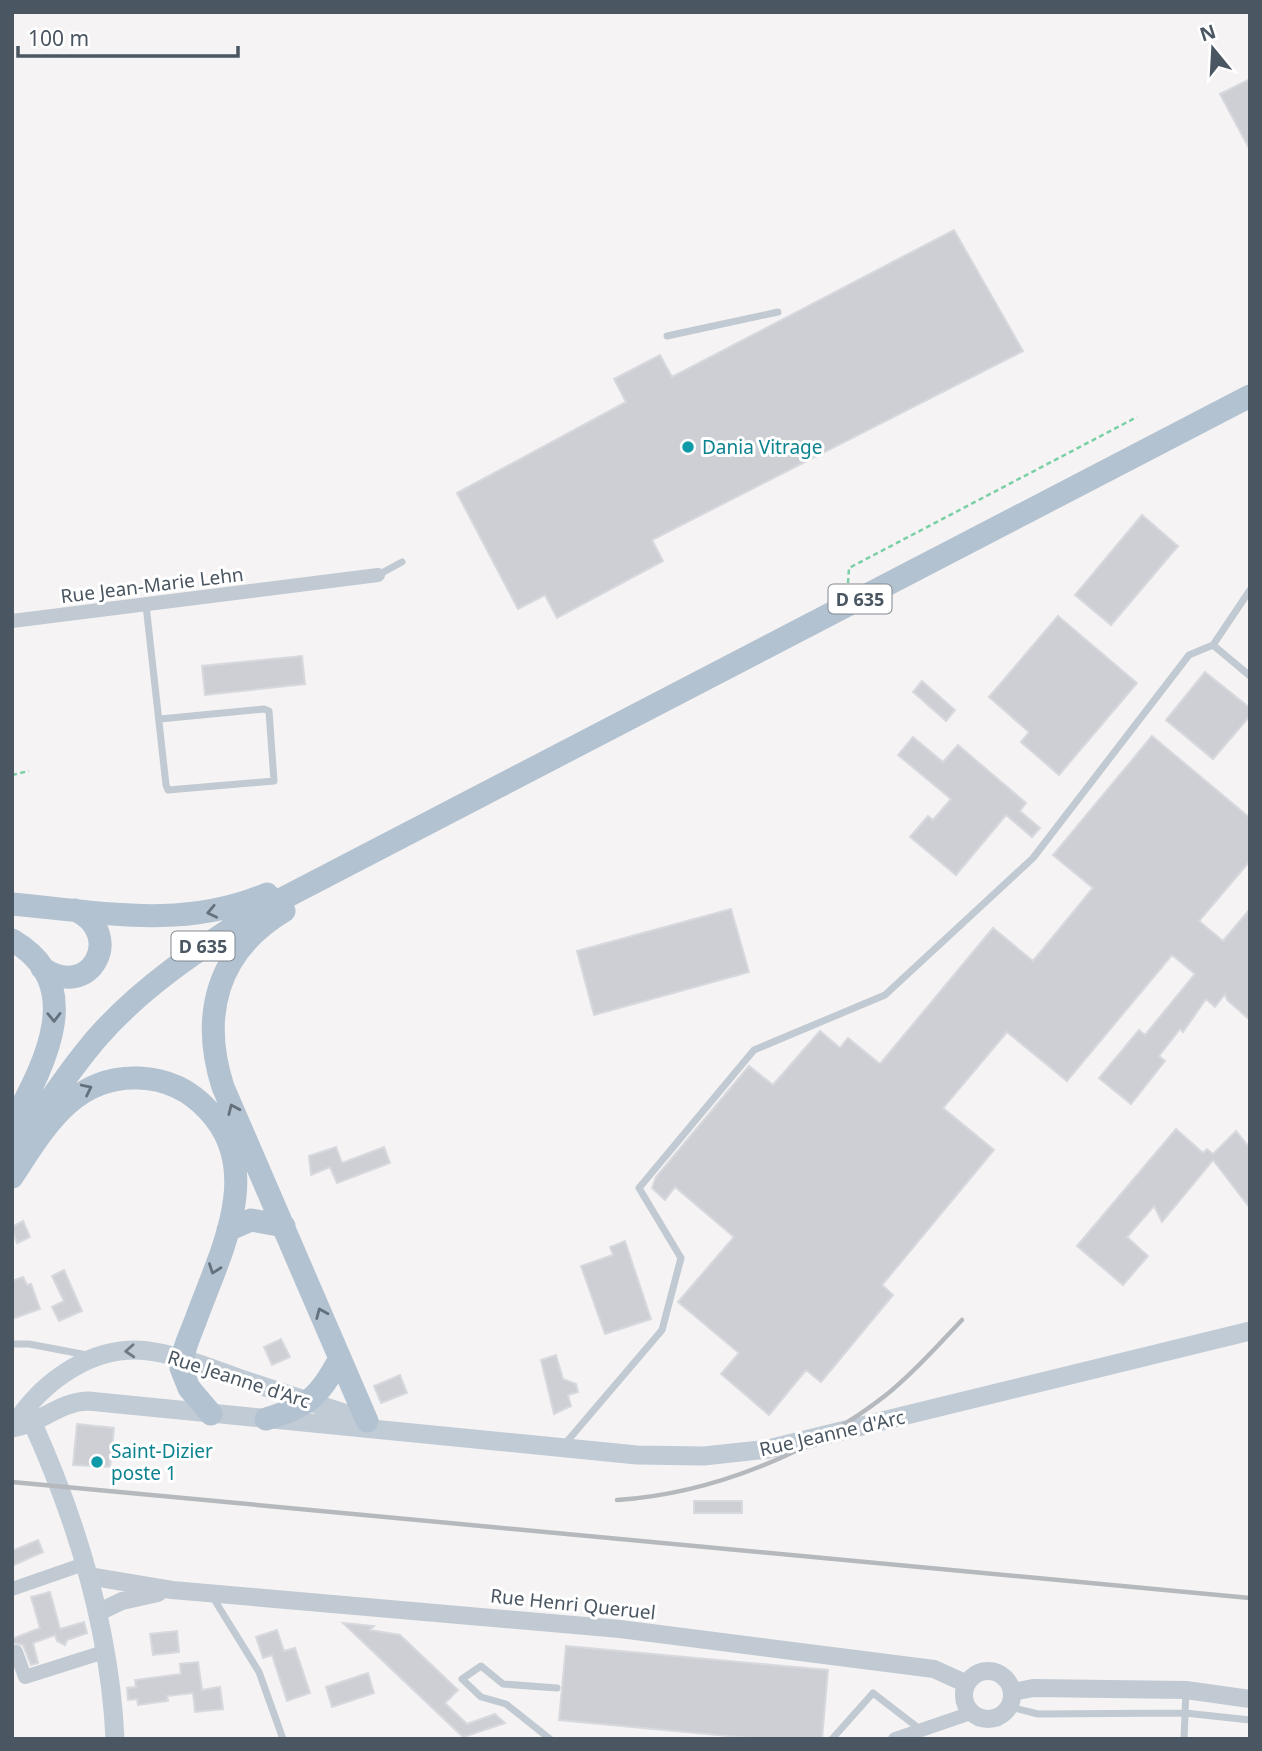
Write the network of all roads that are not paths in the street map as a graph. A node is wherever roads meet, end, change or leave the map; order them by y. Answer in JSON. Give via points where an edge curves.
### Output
{"nodes":[{"id":1,"x":778,"y":312,"type":"dead end"},
{"id":2,"x":667,"y":336,"type":"dead end"},
{"id":3,"x":1250,"y":396,"type":"edge"},
{"id":4,"x":402,"y":562,"type":"dead end"},
{"id":5,"x":375,"y":577,"type":"joint"},
{"id":6,"x":1250,"y":590,"type":"edge"},
{"id":7,"x":146,"y":605,"type":"junction"},
{"id":8,"x":12,"y":621,"type":"edge"},
{"id":9,"x":1213,"y":645,"type":"junction"},
{"id":10,"x":1250,"y":676,"type":"edge"},
{"id":11,"x":160,"y":719,"type":"junction"},
{"id":12,"x":529,"y":769,"type":"junction"},
{"id":13,"x":454,"y":807,"type":"junction"},
{"id":14,"x":12,"y":904,"type":"edge"},
{"id":15,"x":75,"y":910,"type":"junction"},
{"id":16,"x":12,"y":940,"type":"edge"},
{"id":17,"x":41,"y":968,"type":"junction"},
{"id":18,"x":12,"y":1125,"type":"edge"},
{"id":19,"x":12,"y":1156,"type":"edge"},
{"id":20,"x":12,"y":1177,"type":"edge"},
{"id":21,"x":284,"y":1226,"type":"junction"},
{"id":22,"x":228,"y":1230,"type":"junction"},
{"id":23,"x":1250,"y":1331,"type":"edge"},
{"id":24,"x":12,"y":1344,"type":"edge"},
{"id":25,"x":95,"y":1357,"type":"junction"},
{"id":26,"x":340,"y":1358,"type":"junction"},
{"id":27,"x":181,"y":1359,"type":"junction"},
{"id":28,"x":310,"y":1402,"type":"junction"},
{"id":29,"x":211,"y":1414,"type":"junction"},
{"id":30,"x":266,"y":1419,"type":"junction"},
{"id":31,"x":367,"y":1421,"type":"junction"},
{"id":32,"x":19,"y":1426,"type":"edge"},
{"id":33,"x":406,"y":1432,"type":"junction"},
{"id":34,"x":561,"y":1448,"type":"junction"},
{"id":35,"x":86,"y":1570,"type":"junction"},
{"id":36,"x":12,"y":1589,"type":"edge"},
{"id":37,"x":172,"y":1590,"type":"junction"},
{"id":38,"x":209,"y":1591,"type":"junction"},
{"id":39,"x":99,"y":1612,"type":"junction"},
{"id":40,"x":107,"y":1651,"type":"junction"},
{"id":41,"x":12,"y":1653,"type":"edge"},
{"id":42,"x":967,"y":1684,"type":"junction"},
{"id":43,"x":557,"y":1688,"type":"dead end"},
{"id":44,"x":1186,"y":1690,"type":"junction"},
{"id":45,"x":1250,"y":1699,"type":"edge"},
{"id":46,"x":1011,"y":1700,"type":"junction"},
{"id":47,"x":971,"y":1713,"type":"junction"},
{"id":48,"x":1185,"y":1713,"type":"junction"},
{"id":49,"x":1250,"y":1720,"type":"edge"},
{"id":50,"x":921,"y":1730,"type":"junction"},
{"id":51,"x":115,"y":1739,"type":"edge"},
{"id":52,"x":283,"y":1739,"type":"edge"},
{"id":53,"x":550,"y":1739,"type":"edge"},
{"id":54,"x":832,"y":1739,"type":"edge"},
{"id":55,"x":895,"y":1739,"type":"edge"},
{"id":56,"x":1184,"y":1739,"type":"edge"}],
"edges":[{"from":1,"to":2,"type":"lane"},
{"from":3,"to":12,"type":"main road","number":"D 635"},
{"from":4,"to":5,"type":"lane"},
{"from":5,"to":7,"type":"street","name":"Rue Jean-Marie Lehn"},
{"from":6,"to":9,"type":"lane"},
{"from":7,"to":8,"type":"street","name":"Rue Jean-Marie Lehn"},
{"from":7,"to":11,"type":"lane"},
{"from":9,"to":10,"type":"lane"},
{"from":9,"to":34,"type":"lane","via":[[1189,655],[1033,858],[885,995],[754,1050],[639,1188],[681,1258],[662,1330]]},
{"from":11,"to":11,"type":"lane","via":[[168,790],[274,781],[268,711]]},
{"from":12,"to":13,"type":"main road","number":"D 635"},
{"from":21,"to":12,"type":"main road","one_way":true,"via":[[214,1059],[214,1009],[230,963],[280,914]]},
{"from":13,"to":15,"type":"main road","one_way":true,"via":[[264,895],[214,912],[164,917]]},
{"from":13,"to":19,"type":"main road","number":"D 635","via":[[255,913],[190,955],[97,1038]]},
{"from":14,"to":15,"type":"main road"},
{"from":15,"to":17,"type":"main road","via":[[96,926],[101,947],[97,959],[79,976],[65,979]]},
{"from":16,"to":17,"type":"main road"},
{"from":17,"to":18,"type":"main road","one_way":true,"via":[[55,1015],[52,1039]]},
{"from":20,"to":22,"type":"main road","one_way":true,"via":[[51,1119],[75,1096],[112,1079],[168,1082],[194,1097],[224,1131],[236,1180]]},
{"from":21,"to":22,"type":"main road","via":[[251,1220]]},
{"from":26,"to":21,"type":"main road","one_way":true},
{"from":22,"to":27,"type":"main road","one_way":true},
{"from":23,"to":34,"type":"main road","name":"Rue Jeanne d'Arc","via":[[768,1449],[671,1457]]},
{"from":24,"to":25,"type":"lane"},
{"from":27,"to":25,"type":"main road","name":"Rue Jeanne d'Arc","one_way":true,"via":[[132,1350]]},
{"from":25,"to":32,"type":"main road","name":"Rue Jeanne d'Arc","via":[[65,1372],[42,1392]]},
{"from":26,"to":28,"type":"main road"},
{"from":26,"to":31,"type":"main road"},
{"from":27,"to":28,"type":"main road","name":"Rue Jeanne d'Arc"},
{"from":27,"to":29,"type":"main road","via":[[184,1378]]},
{"from":28,"to":30,"type":"main road"},
{"from":28,"to":31,"type":"main road","name":"Rue Jeanne d'Arc"},
{"from":29,"to":30,"type":"main road","name":"Rue Jeanne d'Arc"},
{"from":29,"to":32,"type":"main road","name":"Rue Jeanne d'Arc","via":[[78,1401]]},
{"from":30,"to":33,"type":"main road","name":"Rue Jeanne d'Arc"},
{"from":31,"to":33,"type":"main road","name":"Rue Jeanne d'Arc"},
{"from":32,"to":35,"type":"main road"},
{"from":33,"to":34,"type":"main road","name":"Rue Jeanne d'Arc"},
{"from":35,"to":36,"type":"street","name":"Rue Henri Queruel"},
{"from":35,"to":37,"type":"street","name":"Rue Henri Queruel"},
{"from":35,"to":39,"type":"main road"},
{"from":37,"to":38,"type":"street","name":"Rue Henri Queruel"},
{"from":37,"to":39,"type":"street","name":"Rue Henri Queruel","via":[[122,1601]]},
{"from":38,"to":42,"type":"street","name":"Rue Henri Queruel","via":[[621,1629],[934,1669]]},
{"from":38,"to":52,"type":"lane","via":[[259,1672]]},
{"from":39,"to":40,"type":"main road"},
{"from":40,"to":41,"type":"street","via":[[25,1677],[16,1652]]},
{"from":40,"to":51,"type":"main road"},
{"from":42,"to":46,"type":"street","via":[[978,1673],[993,1671],[1006,1679]]},
{"from":42,"to":47,"type":"street","via":[[964,1699]]},
{"from":43,"to":53,"type":"lane","via":[[503,1684],[481,1666],[462,1679],[481,1697],[506,1704]]},
{"from":44,"to":45,"type":"street"},
{"from":44,"to":46,"type":"street","via":[[1034,1688]]},
{"from":44,"to":48,"type":"lane"},
{"from":46,"to":47,"type":"street","via":[[992,1720]]},
{"from":46,"to":48,"type":"lane","via":[[1038,1714]]},
{"from":47,"to":50,"type":"street"},
{"from":48,"to":49,"type":"lane"},
{"from":48,"to":56,"type":"lane"},
{"from":50,"to":54,"type":"lane","via":[[873,1693]]},
{"from":50,"to":55,"type":"street"}]}
